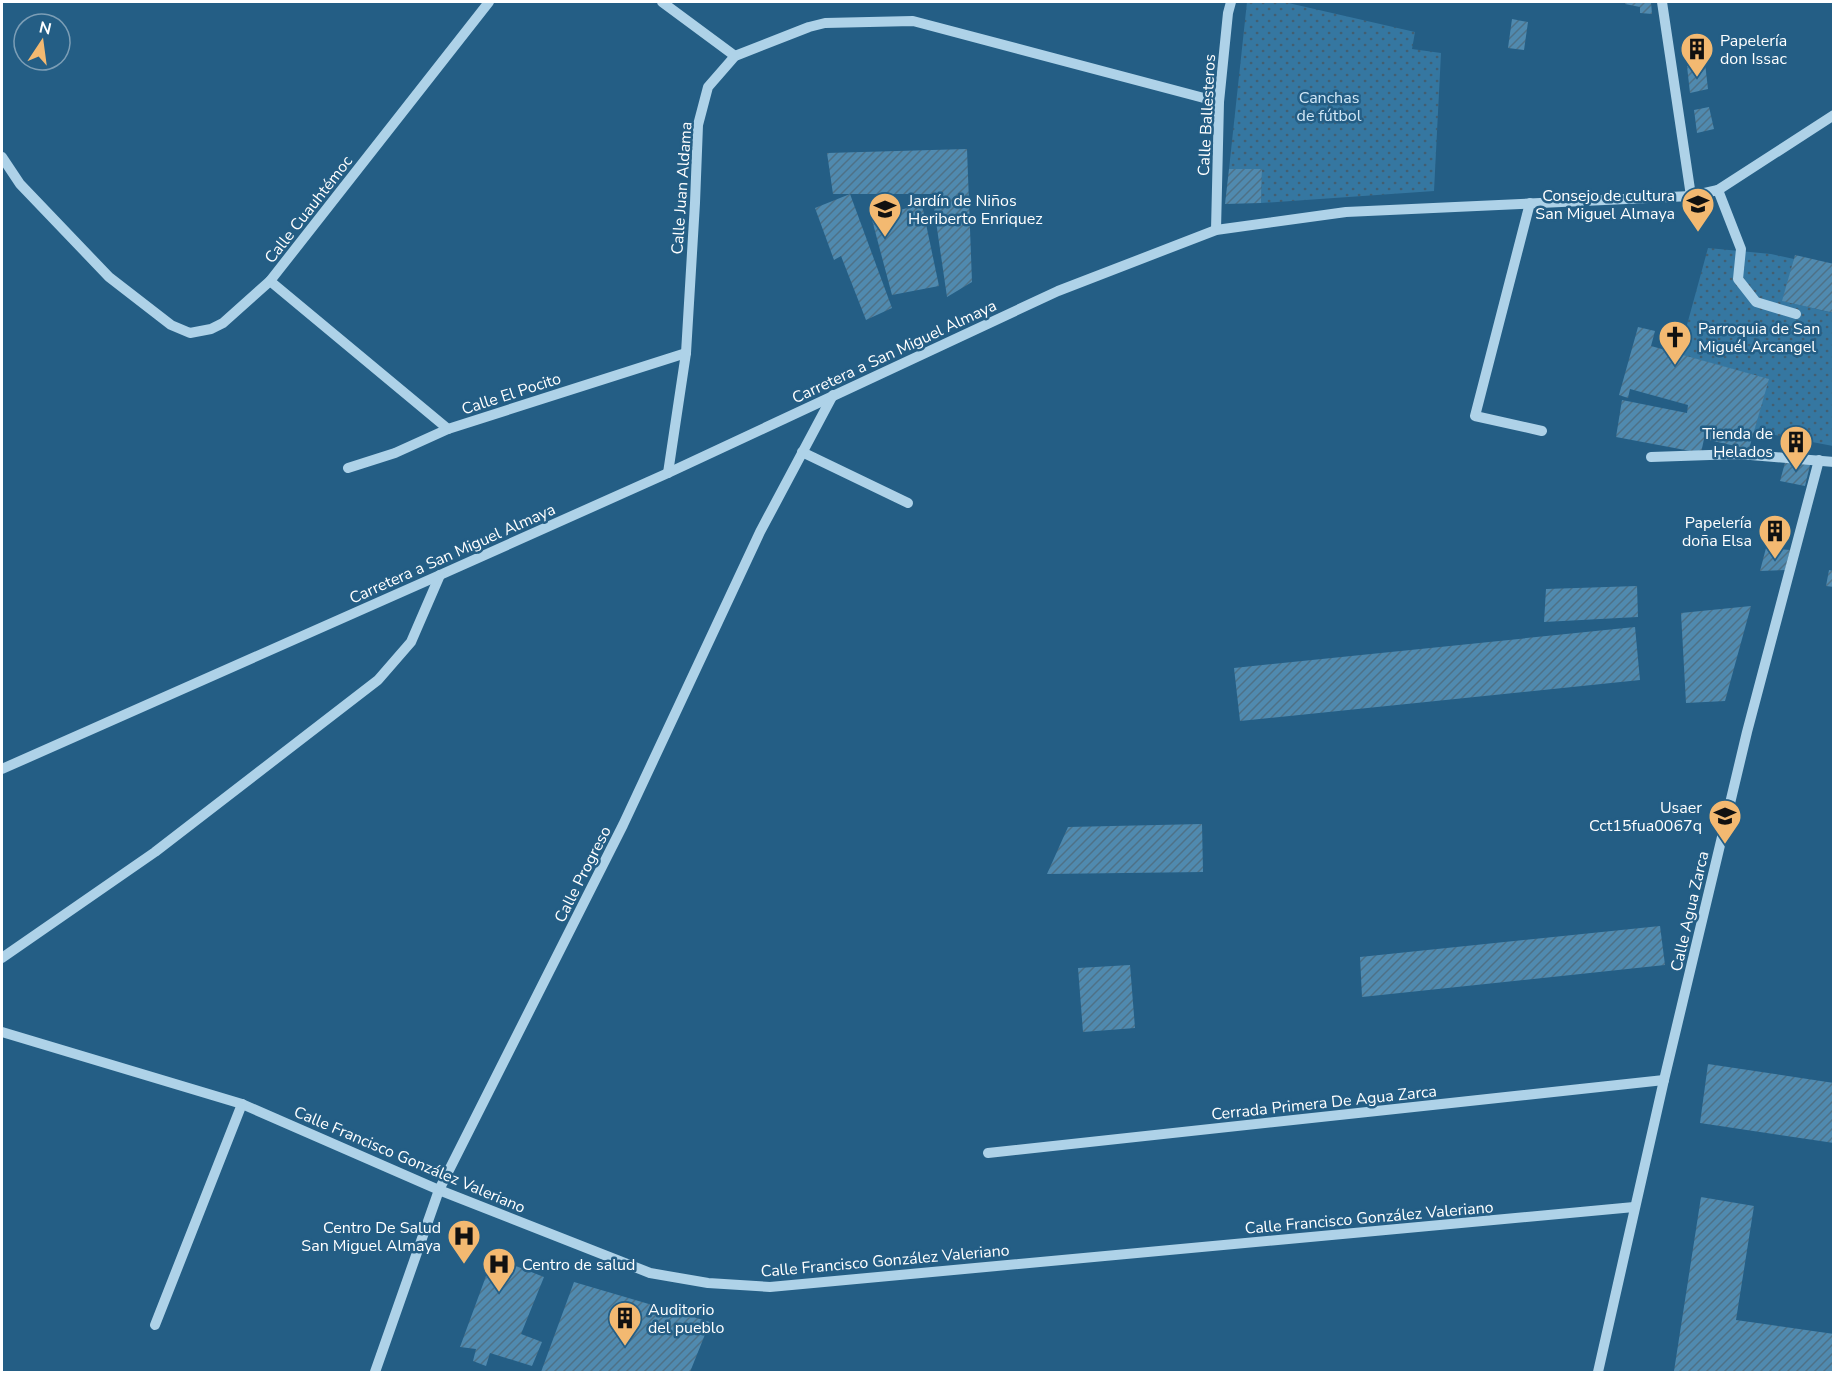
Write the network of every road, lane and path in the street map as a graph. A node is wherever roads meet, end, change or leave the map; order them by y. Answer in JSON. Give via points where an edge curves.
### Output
{"nodes":[{"id":1,"x":489,"y":2,"type":"edge"},
{"id":2,"x":662,"y":2,"type":"edge"},
{"id":3,"x":1231,"y":2,"type":"edge"},
{"id":4,"x":1662,"y":2,"type":"edge"},
{"id":5,"x":735,"y":56,"type":"junction"},
{"id":6,"x":1219,"y":102,"type":"junction"},
{"id":7,"x":1833,"y":115,"type":"edge"},
{"id":8,"x":2,"y":156,"type":"edge"},
{"id":9,"x":1718,"y":190,"type":"junction"},
{"id":10,"x":1692,"y":196,"type":"junction"},
{"id":11,"x":1530,"y":203,"type":"junction"},
{"id":12,"x":1216,"y":230,"type":"junction"},
{"id":13,"x":270,"y":281,"type":"junction"},
{"id":14,"x":1796,"y":314,"type":"dead end"},
{"id":15,"x":686,"y":354,"type":"junction"},
{"id":16,"x":832,"y":395,"type":"junction"},
{"id":17,"x":448,"y":429,"type":"junction"},
{"id":18,"x":1542,"y":431,"type":"dead end"},
{"id":19,"x":802,"y":452,"type":"junction"},
{"id":20,"x":1651,"y":457,"type":"dead end"},
{"id":21,"x":1819,"y":460,"type":"junction"},
{"id":22,"x":1833,"y":462,"type":"edge"},
{"id":23,"x":348,"y":468,"type":"dead end"},
{"id":24,"x":668,"y":473,"type":"junction"},
{"id":25,"x":908,"y":503,"type":"dead end"},
{"id":26,"x":440,"y":575,"type":"junction"},
{"id":27,"x":2,"y":769,"type":"edge"},
{"id":28,"x":2,"y":958,"type":"edge"},
{"id":29,"x":2,"y":1032,"type":"edge"},
{"id":30,"x":1664,"y":1080,"type":"junction"},
{"id":31,"x":242,"y":1104,"type":"junction"},
{"id":32,"x":988,"y":1154,"type":"dead end"},
{"id":33,"x":440,"y":1190,"type":"junction"},
{"id":34,"x":1634,"y":1207,"type":"junction"},
{"id":35,"x":155,"y":1325,"type":"dead end"},
{"id":36,"x":375,"y":1372,"type":"edge"},
{"id":37,"x":1598,"y":1372,"type":"edge"}],
"edges":[{"from":1,"to":13,"type":"street","name":"Calle Cuauhtémoc"},
{"from":2,"to":5,"type":"street"},
{"from":3,"to":6,"type":"street","name":"Calle Ballesteros"},
{"from":4,"to":10,"type":"street"},
{"from":5,"to":6,"type":"street","name":"Calle Juan Aldama","via":[[825,23],[913,21]]},
{"from":5,"to":15,"type":"street","name":"Calle Juan Aldama","via":[[708,87],[698,124]]},
{"from":6,"to":12,"type":"street","name":"Calle Ballesteros"},
{"from":7,"to":9,"type":"street","name":"Carretera a San Miguel Almaya"},
{"from":8,"to":13,"type":"street","via":[[20,184],[109,277],[171,325],[190,333],[212,329]]},
{"from":9,"to":10,"type":"street","name":"Carretera a San Miguel Almaya"},
{"from":9,"to":14,"type":"street","via":[[1741,249],[1738,279],[1756,302]]},
{"from":10,"to":11,"type":"street","name":"Carretera a San Miguel Almaya"},
{"from":11,"to":12,"type":"street","name":"Carretera a San Miguel Almaya","via":[[1346,212]]},
{"from":11,"to":18,"type":"street","via":[[1475,416]]},
{"from":12,"to":16,"type":"street","name":"Carretera a San Miguel Almaya","via":[[1058,291]]},
{"from":13,"to":17,"type":"street","name":"Calle Cuauhtémoc"},
{"from":15,"to":17,"type":"street","name":"Calle El Pocito"},
{"from":15,"to":24,"type":"street","name":"Calle Juan Aldama"},
{"from":16,"to":19,"type":"street","name":"Calle Progreso"},
{"from":16,"to":24,"type":"street","name":"Carretera a San Miguel Almaya"},
{"from":17,"to":23,"type":"street","name":"Calle El Pocito","via":[[395,453]]},
{"from":19,"to":25,"type":"street"},
{"from":19,"to":33,"type":"street","name":"Calle Progreso","via":[[760,532],[623,825]]},
{"from":20,"to":21,"type":"street","via":[[1739,454]]},
{"from":21,"to":22,"type":"street"},
{"from":21,"to":30,"type":"street","name":"Calle Agua Zarca","via":[[1747,732]]},
{"from":24,"to":26,"type":"street","name":"Carretera a San Miguel Almaya"},
{"from":26,"to":27,"type":"street","name":"Carretera a San Miguel Almaya"},
{"from":26,"to":28,"type":"street","via":[[411,642],[378,680],[155,852]]},
{"from":29,"to":31,"type":"street","name":"Calle Francisco González Valeriano"},
{"from":30,"to":32,"type":"street","name":"Cerrada Primera De Agua Zarca"},
{"from":30,"to":34,"type":"street","name":"Calle Agua Zarca"},
{"from":31,"to":33,"type":"street","name":"Calle Francisco González Valeriano"},
{"from":31,"to":35,"type":"street"},
{"from":33,"to":34,"type":"street","name":"Calle Francisco González Valeriano","via":[[650,1273],[708,1283],[770,1287]]},
{"from":33,"to":36,"type":"street","name":"Calle Progreso"},
{"from":34,"to":37,"type":"street","name":"Calle Agua Zarca"}]}
